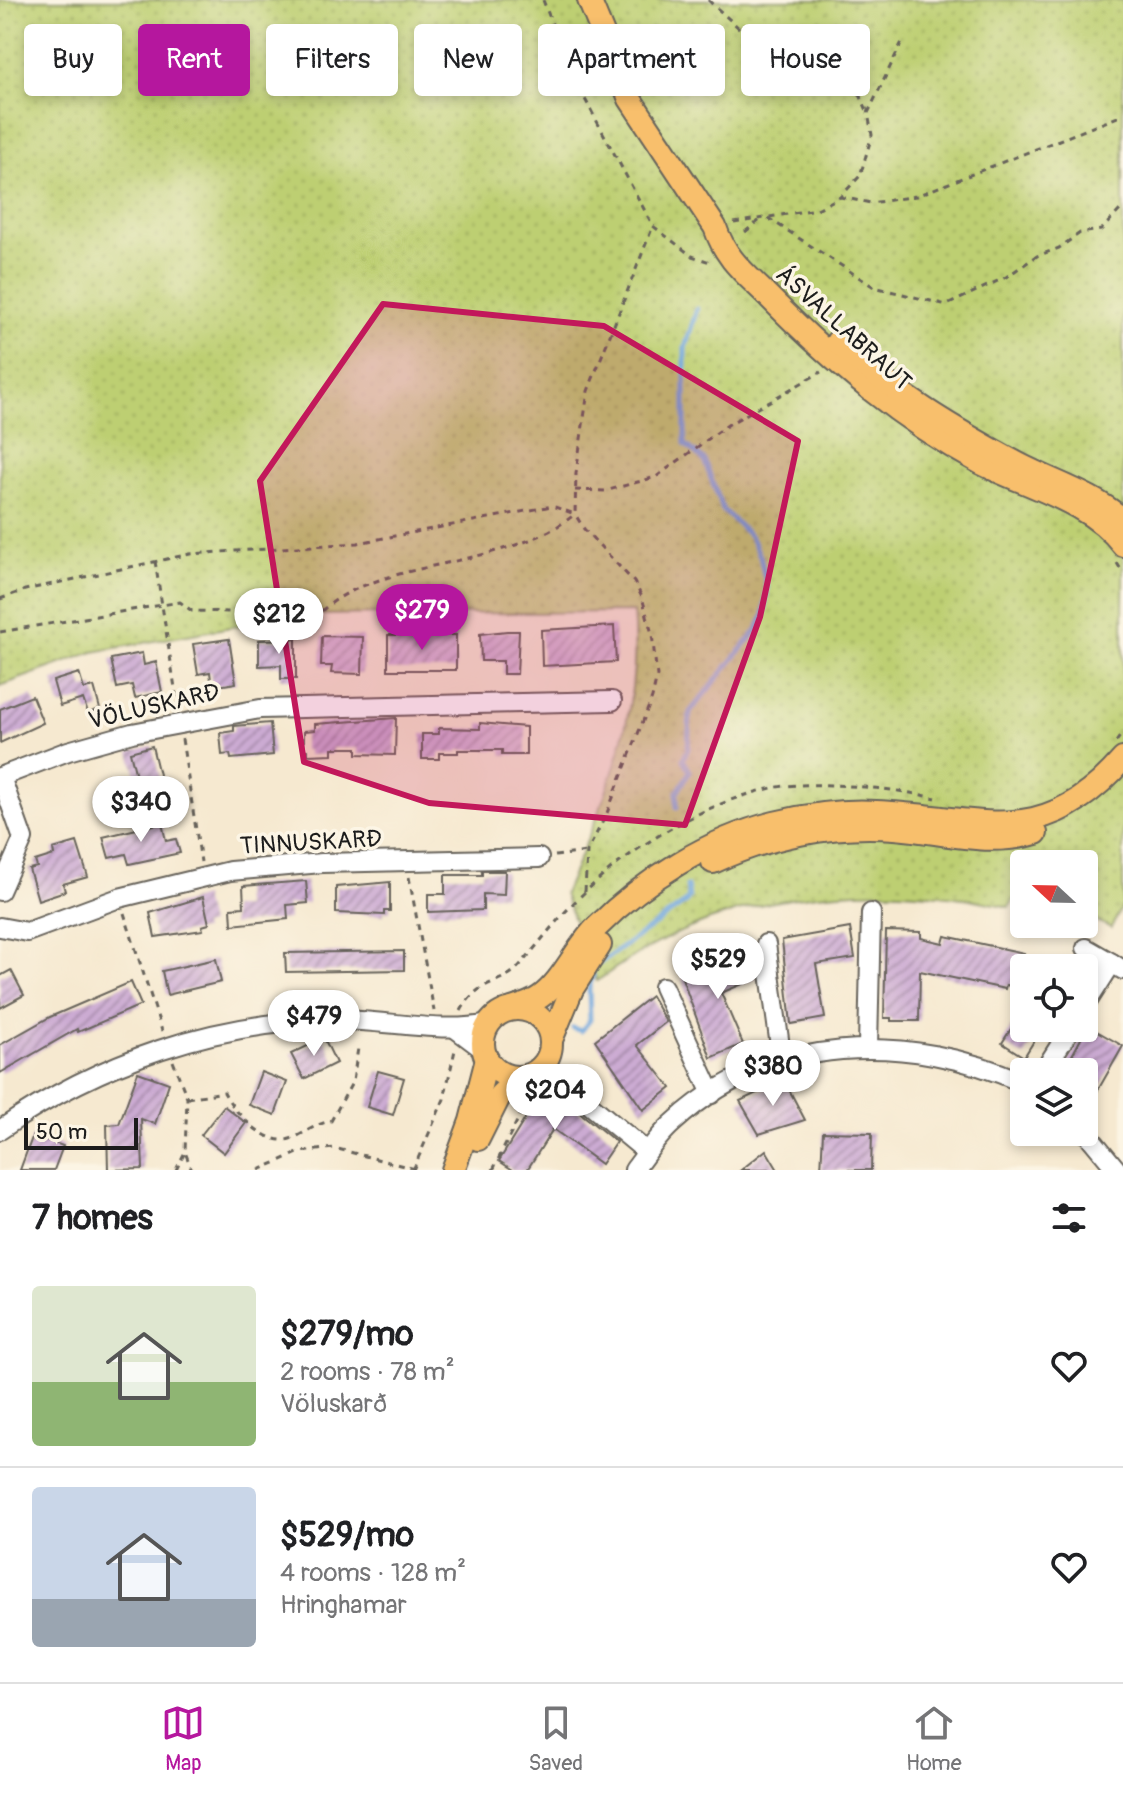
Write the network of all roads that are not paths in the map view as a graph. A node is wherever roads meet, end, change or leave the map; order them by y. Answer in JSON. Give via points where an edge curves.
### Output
{"nodes":[{"id":1,"x":589,"y":0,"type":"edge"},
{"id":2,"x":715,"y":227,"type":"junction"},
{"id":3,"x":1123,"y":520,"type":"edge"},
{"id":4,"x":1123,"y":545,"type":"edge"},
{"id":5,"x":612,"y":701,"type":"dead end"},
{"id":6,"x":1123,"y":759,"type":"edge"},
{"id":7,"x":0,"y":777,"type":"edge"},
{"id":8,"x":1123,"y":777,"type":"edge"},
{"id":9,"x":539,"y":858,"type":"road end"},
{"id":10,"x":0,"y":891,"type":"edge"},
{"id":11,"x":871,"y":913,"type":"dead end"},
{"id":12,"x":0,"y":927,"type":"edge"},
{"id":13,"x":766,"y":944,"type":"dead end"},
{"id":14,"x":1086,"y":948,"type":"dead end"},
{"id":15,"x":1117,"y":966,"type":"edge"},
{"id":16,"x":663,"y":987,"type":"dead end"},
{"id":17,"x":1098,"y":990,"type":"edge"},
{"id":18,"x":512,"y":1009,"type":"junction"},
{"id":19,"x":489,"y":1024,"type":"junction"},
{"id":20,"x":456,"y":1037,"type":"junction"},
{"id":21,"x":551,"y":1040,"type":"junction"},
{"id":22,"x":868,"y":1047,"type":"junction"},
{"id":23,"x":485,"y":1055,"type":"junction"},
{"id":24,"x":782,"y":1061,"type":"junction"},
{"id":25,"x":547,"y":1069,"type":"junction"},
{"id":26,"x":1010,"y":1077,"type":"edge"},
{"id":27,"x":518,"y":1078,"type":"junction"},
{"id":28,"x":712,"y":1094,"type":"junction"},
{"id":29,"x":0,"y":1130,"type":"edge"},
{"id":30,"x":1097,"y":1146,"type":"edge"},
{"id":31,"x":647,"y":1152,"type":"junction"},
{"id":32,"x":453,"y":1170,"type":"edge"},
{"id":33,"x":466,"y":1170,"type":"edge"},
{"id":34,"x":634,"y":1170,"type":"edge"},
{"id":35,"x":1117,"y":1170,"type":"edge"}],
"edges":[{"from":1,"to":2,"type":"main road","name":"ÁSVALLABRAUT","via":[[630,99]]},
{"from":2,"to":3,"type":"main road","name":"ÁSVALLABRAUT","via":[[855,359],[909,400]]},
{"from":2,"to":4,"type":"main road","name":"ÁSVALLABRAUT","via":[[723,251],[741,271],[886,403],[983,464],[1081,510]]},
{"from":5,"to":7,"type":"street","name":"VÖLUSKARÐ","via":[[260,709],[132,733]]},
{"from":6,"to":18,"type":"main road","via":[[1078,799],[1024,821],[986,825],[901,813],[842,812],[737,835],[688,859],[625,902],[595,928],[547,991]]},
{"from":7,"to":10,"type":"street","via":[[23,839]]},
{"from":8,"to":21,"type":"main road","via":[[1072,818],[1024,836],[984,841],[893,828],[846,828],[767,841],[719,860],[642,904],[613,930],[587,960]]},
{"from":9,"to":12,"type":"street","name":"TINNUSKARÐ","via":[[322,863],[203,875],[27,932]]},
{"from":11,"to":22,"type":"street"},
{"from":13,"to":24,"type":"street"},
{"from":14,"to":15,"type":"street"},
{"from":15,"to":17,"type":"street"},
{"from":16,"to":28,"type":"street"},
{"from":18,"to":19,"type":"main road"},
{"from":18,"to":21,"type":"main road","via":[[534,1013]]},
{"from":19,"to":20,"type":"street"},
{"from":19,"to":23,"type":"main road"},
{"from":20,"to":23,"type":"street"},
{"from":20,"to":29,"type":"street","via":[[436,1026],[366,1020],[251,1027],[167,1046],[74,1086]]},
{"from":21,"to":25,"type":"main road"},
{"from":22,"to":24,"type":"street","via":[[830,1049]]},
{"from":22,"to":26,"type":"street","via":[[939,1055]]},
{"from":23,"to":27,"type":"main road","via":[[500,1073]]},
{"from":23,"to":32,"type":"main road","via":[[471,1121]]},
{"from":24,"to":28,"type":"street"},
{"from":25,"to":27,"type":"main road"},
{"from":25,"to":31,"type":"street"},
{"from":27,"to":33,"type":"main road","via":[[493,1108]]},
{"from":28,"to":31,"type":"street","via":[[670,1125]]},
{"from":30,"to":35,"type":"street"},
{"from":31,"to":34,"type":"street"}]}
